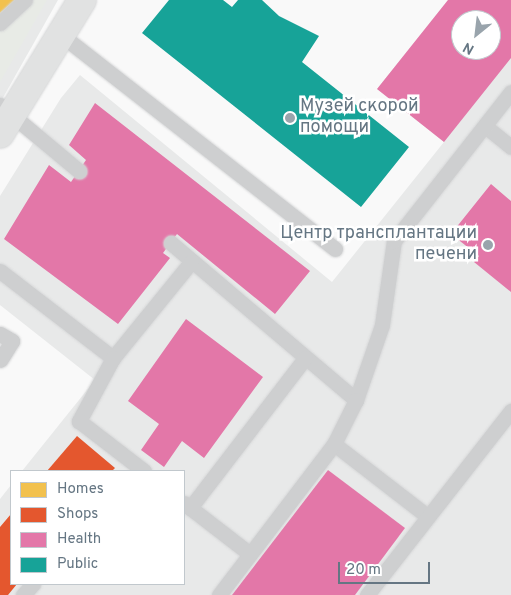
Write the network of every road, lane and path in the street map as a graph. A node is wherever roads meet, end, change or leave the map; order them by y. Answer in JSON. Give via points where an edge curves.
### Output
{"nodes":[{"id":1,"x":25,"y":0,"type":"edge"},
{"id":2,"x":79,"y":2,"type":"edge"},
{"id":3,"x":0,"y":22,"type":"edge"},
{"id":4,"x":60,"y":34,"type":"junction"},
{"id":5,"x":511,"y":92,"type":"edge"},
{"id":6,"x":4,"y":118,"type":"edge"},
{"id":7,"x":484,"y":126,"type":"junction"},
{"id":8,"x":511,"y":147,"type":"edge"},
{"id":9,"x":79,"y":171,"type":"dead end"},
{"id":10,"x":171,"y":243,"type":"dead end"},
{"id":11,"x":334,"y":249,"type":"dead end"},
{"id":12,"x":191,"y":262,"type":"junction"},
{"id":13,"x":0,"y":270,"type":"edge"},
{"id":14,"x":0,"y":334,"type":"edge"},
{"id":15,"x":113,"y":358,"type":"junction"},
{"id":16,"x":305,"y":358,"type":"junction"},
{"id":17,"x":0,"y":360,"type":"edge"},
{"id":18,"x":356,"y":400,"type":"junction"},
{"id":19,"x":511,"y":411,"type":"edge"},
{"id":20,"x":334,"y":444,"type":"junction"},
{"id":21,"x":143,"y":470,"type":"edge"},
{"id":22,"x":187,"y":505,"type":"edge"},
{"id":23,"x":427,"y":516,"type":"junction"},
{"id":24,"x":250,"y":554,"type":"junction"},
{"id":25,"x":32,"y":585,"type":"edge"},
{"id":26,"x":23,"y":595,"type":"edge"},
{"id":27,"x":219,"y":595,"type":"edge"},
{"id":28,"x":367,"y":595,"type":"edge"}],
"edges":[{"from":1,"to":3,"type":"lane"},
{"from":2,"to":4,"type":"street"},
{"from":4,"to":6,"type":"street"},
{"from":4,"to":11,"type":"lane"},
{"from":5,"to":7,"type":"lane"},
{"from":6,"to":9,"type":"lane"},
{"from":7,"to":8,"type":"lane"},
{"from":7,"to":18,"type":"lane","via":[[394,242],[382,325]]},
{"from":10,"to":12,"type":"lane"},
{"from":12,"to":15,"type":"lane"},
{"from":12,"to":16,"type":"lane"},
{"from":13,"to":15,"type":"lane"},
{"from":14,"to":17,"type":"lane","via":[[12,340]]},
{"from":15,"to":21,"type":"lane","via":[[79,421]]},
{"from":16,"to":18,"type":"lane"},
{"from":16,"to":22,"type":"lane"},
{"from":18,"to":20,"type":"lane"},
{"from":19,"to":23,"type":"lane"},
{"from":20,"to":23,"type":"lane"},
{"from":20,"to":24,"type":"lane"},
{"from":22,"to":24,"type":"lane"},
{"from":23,"to":28,"type":"lane"},
{"from":24,"to":27,"type":"lane"},
{"from":25,"to":26,"type":"lane"}]}
